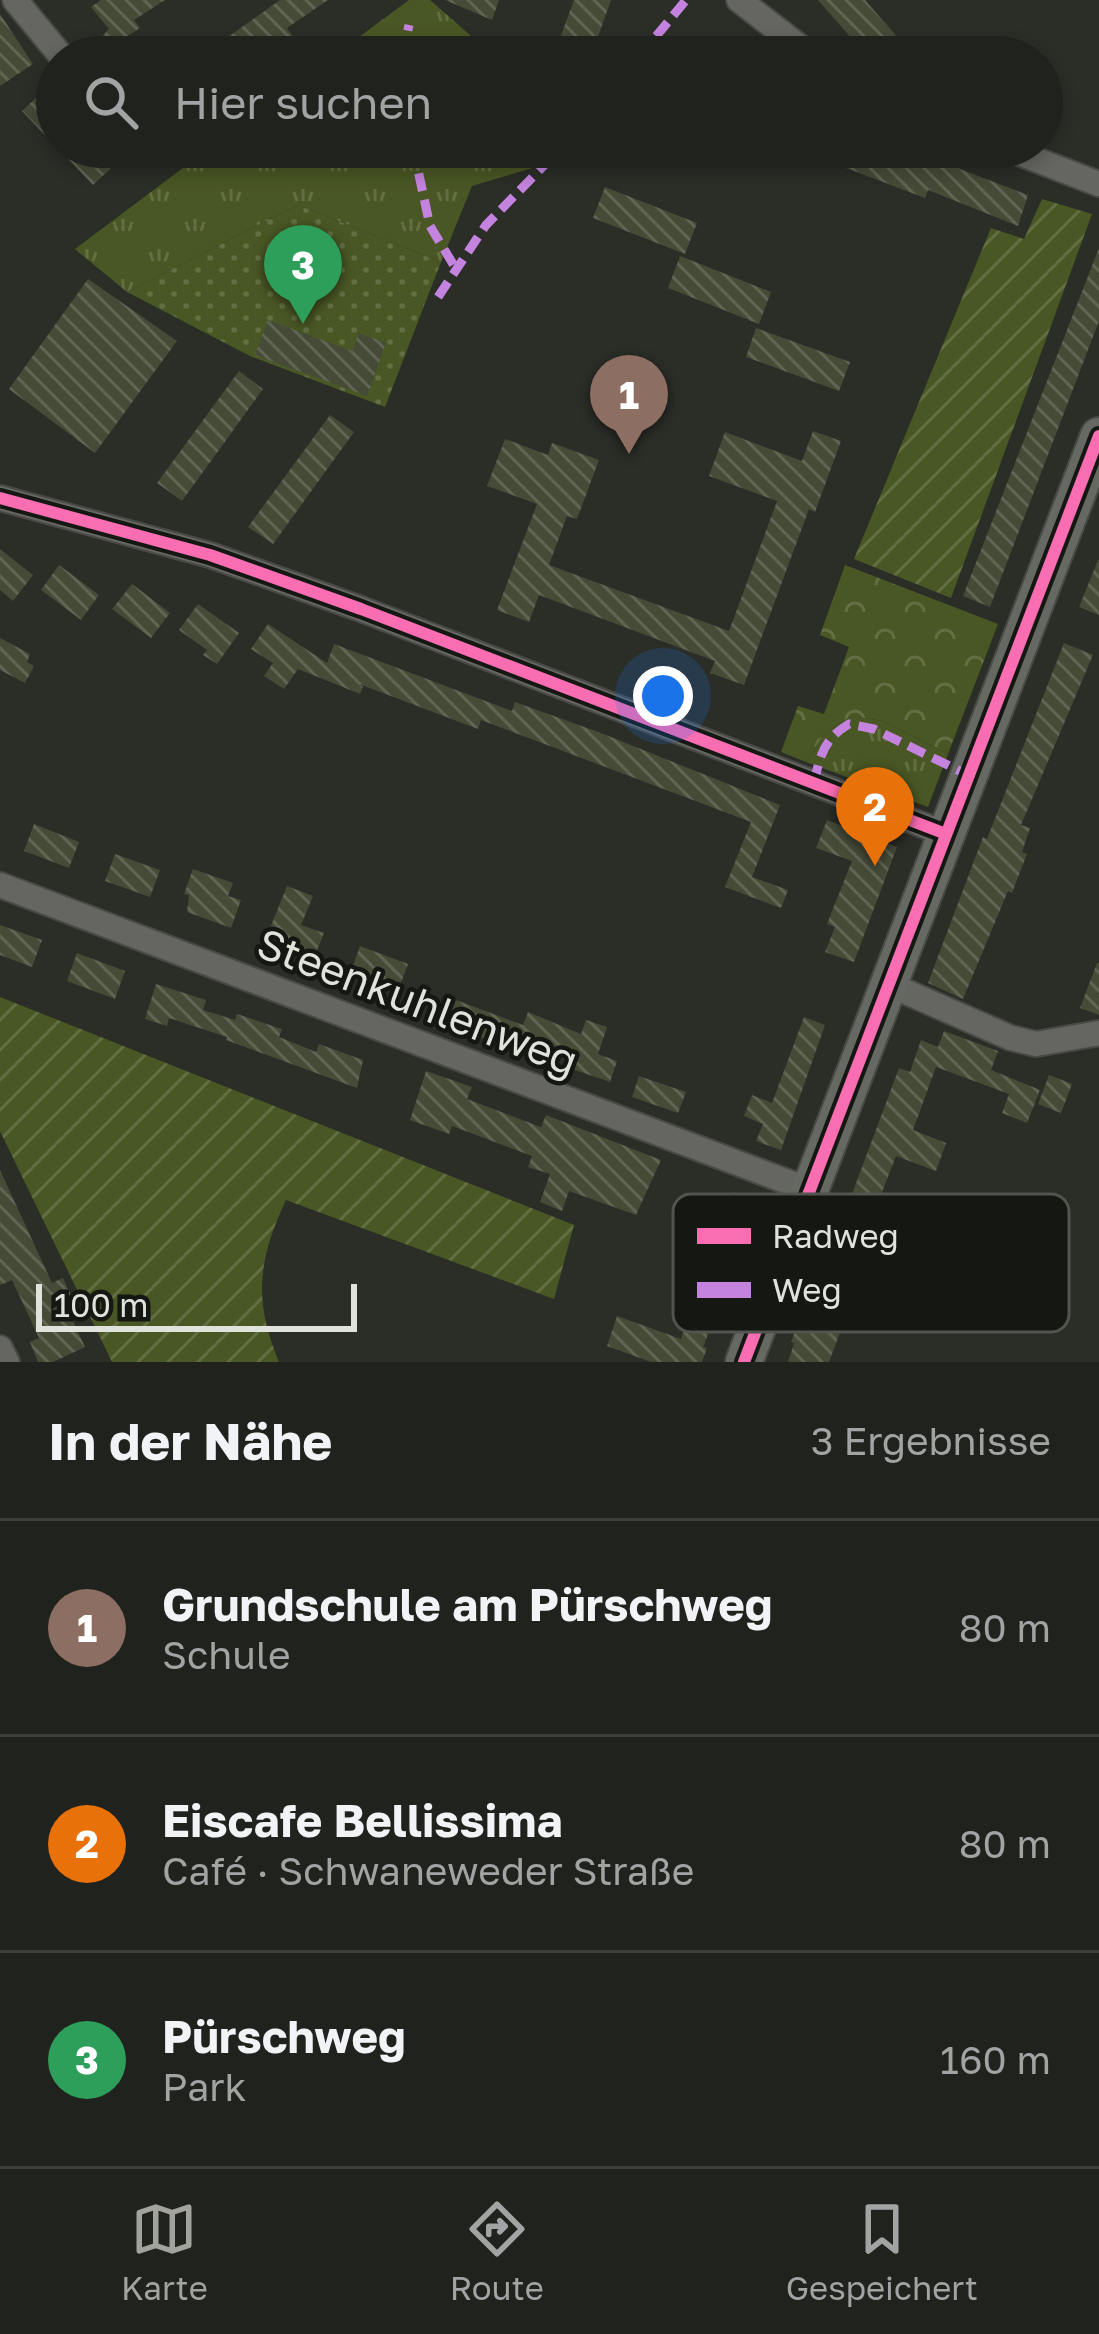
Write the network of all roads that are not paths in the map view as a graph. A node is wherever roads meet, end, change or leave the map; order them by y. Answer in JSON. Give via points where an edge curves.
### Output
{"nodes":[{"id":1,"x":15,"y":0,"type":"edge"},
{"id":2,"x":739,"y":0,"type":"edge"},
{"id":3,"x":45,"y":36,"type":"edge"},
{"id":4,"x":786,"y":36,"type":"edge"},
{"id":5,"x":1057,"y":168,"type":"edge"},
{"id":6,"x":1099,"y":184,"type":"edge"},
{"id":7,"x":1099,"y":436,"type":"edge"},
{"id":8,"x":0,"y":498,"type":"edge"},
{"id":9,"x":946,"y":834,"type":"junction"},
{"id":10,"x":0,"y":885,"type":"edge"},
{"id":11,"x":888,"y":984,"type":"junction"},
{"id":12,"x":1099,"y":1033,"type":"edge"},
{"id":13,"x":809,"y":1190,"type":"junction"},
{"id":14,"x":807,"y":1194,"type":"edge"},
{"id":15,"x":755,"y":1332,"type":"edge"},
{"id":16,"x":0,"y":1348,"type":"edge"},
{"id":17,"x":7,"y":1362,"type":"edge"},
{"id":18,"x":744,"y":1362,"type":"edge"}],
"edges":[{"from":1,"to":3,"type":"street"},
{"from":2,"to":4,"type":"street"},
{"from":5,"to":6,"type":"street"},
{"from":7,"to":9,"type":"main road"},
{"from":8,"to":9,"type":"street","via":[[210,555]]},
{"from":9,"to":11,"type":"main road"},
{"from":10,"to":13,"type":"street","name":"Steenkuhlenweg"},
{"from":11,"to":12,"type":"street","via":[[1036,1045]]},
{"from":11,"to":13,"type":"main road"},
{"from":13,"to":14,"type":"main road"},
{"from":15,"to":18,"type":"main road"},
{"from":16,"to":17,"type":"street"}]}
